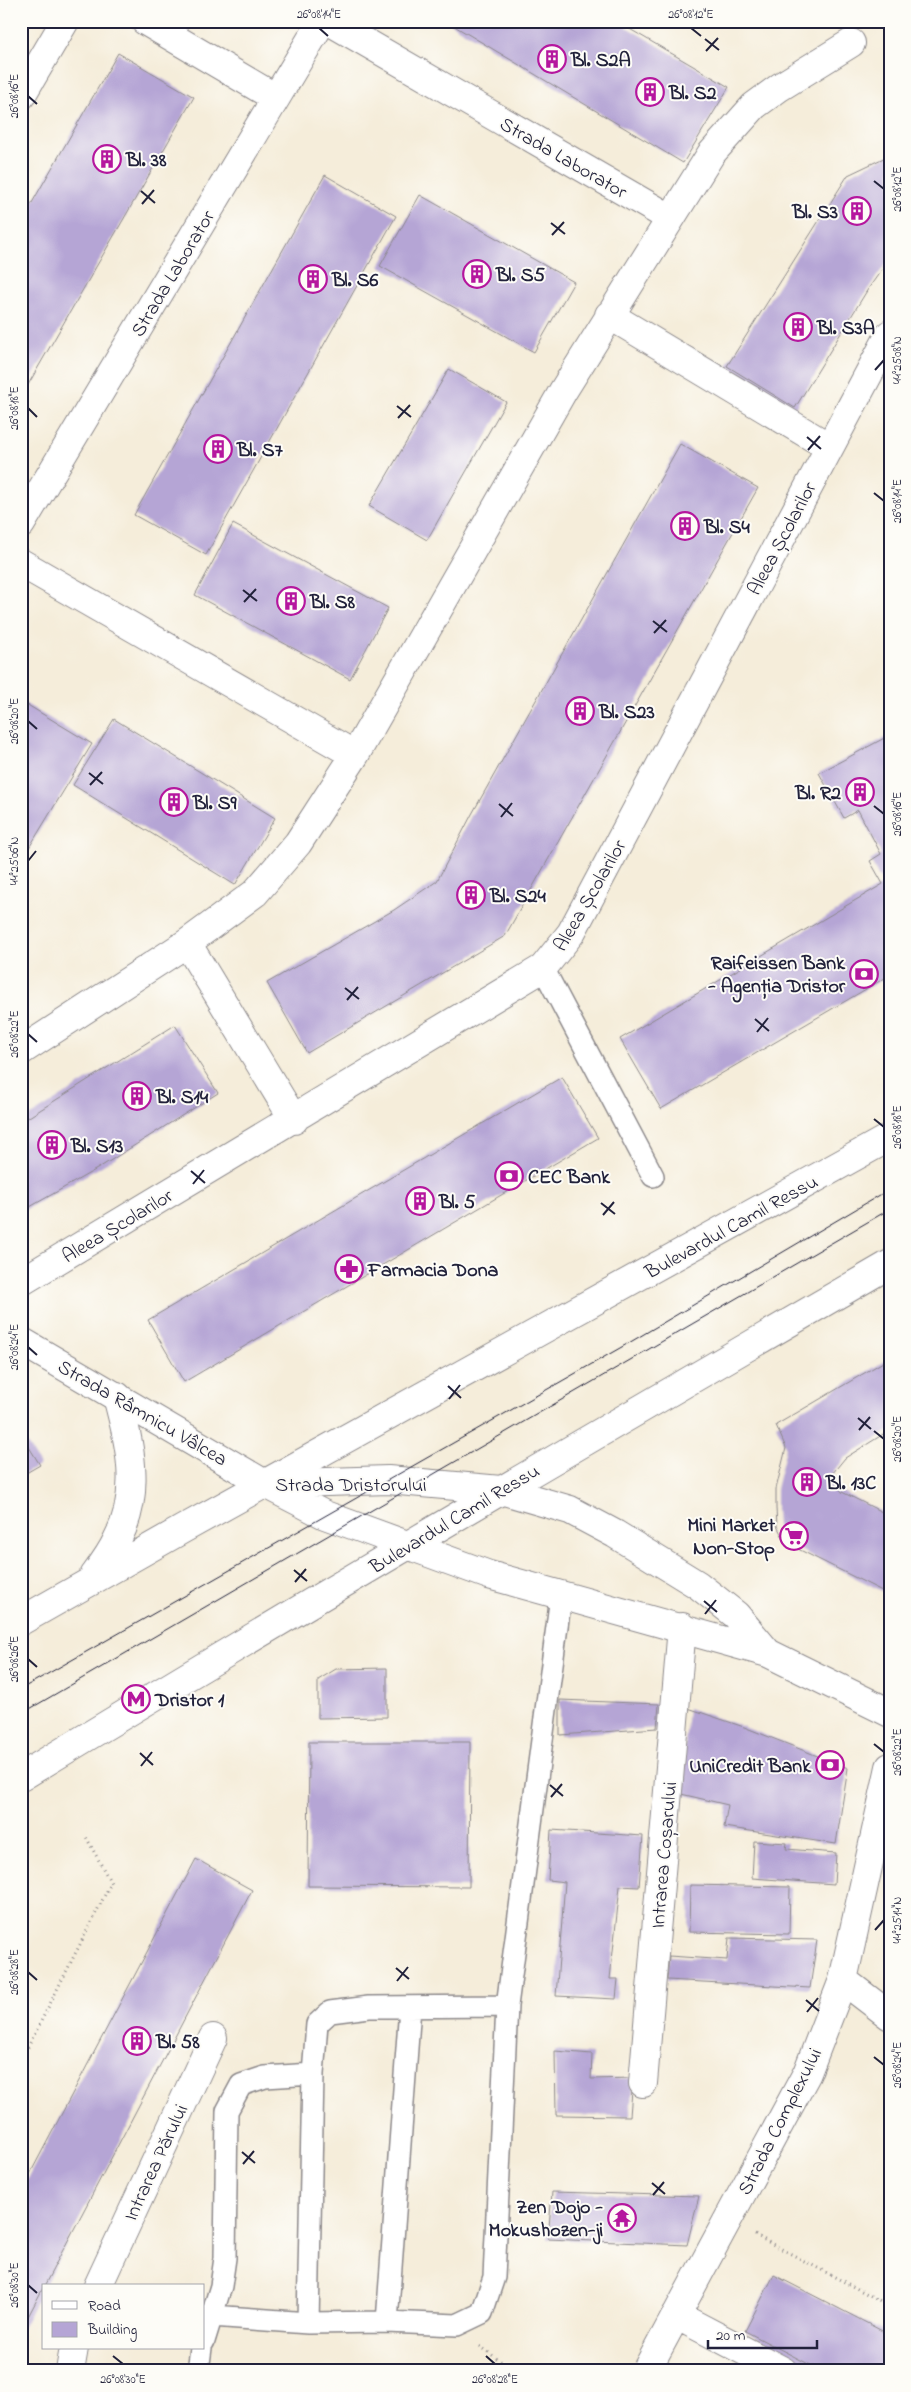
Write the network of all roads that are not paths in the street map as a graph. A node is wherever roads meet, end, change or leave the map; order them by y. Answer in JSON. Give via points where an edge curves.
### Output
{"nodes":[{"id":1,"x":65,"y":21,"type":"edge"},
{"id":2,"x":145,"y":21,"type":"edge"},
{"id":3,"x":322,"y":21,"type":"edge"},
{"id":4,"x":330,"y":21,"type":"edge"},
{"id":5,"x":851,"y":43,"type":"dead end"},
{"id":6,"x":21,"y":96,"type":"edge"},
{"id":7,"x":276,"y":98,"type":"junction"},
{"id":8,"x":670,"y":218,"type":"junction"},
{"id":9,"x":609,"y":315,"type":"junction"},
{"id":10,"x":890,"y":334,"type":"edge"},
{"id":11,"x":829,"y":447,"type":"junction"},
{"id":12,"x":21,"y":524,"type":"edge"},
{"id":13,"x":21,"y":563,"type":"edge"},
{"id":14,"x":355,"y":755,"type":"junction"},
{"id":15,"x":187,"y":944,"type":"junction"},
{"id":16,"x":544,"y":968,"type":"junction"},
{"id":17,"x":21,"y":1051,"type":"edge"},
{"id":18,"x":294,"y":1120,"type":"junction"},
{"id":19,"x":890,"y":1137,"type":"edge"},
{"id":20,"x":653,"y":1176,"type":"dead end"},
{"id":21,"x":890,"y":1264,"type":"edge"},
{"id":22,"x":21,"y":1282,"type":"edge"},
{"id":23,"x":21,"y":1341,"type":"edge"},
{"id":24,"x":117,"y":1396,"type":"junction"},
{"id":25,"x":265,"y":1484,"type":"junction"},
{"id":26,"x":501,"y":1490,"type":"junction"},
{"id":27,"x":407,"y":1545,"type":"junction"},
{"id":28,"x":92,"y":1580,"type":"junction"},
{"id":29,"x":561,"y":1596,"type":"junction"},
{"id":30,"x":21,"y":1621,"type":"edge"},
{"id":31,"x":682,"y":1627,"type":"junction"},
{"id":32,"x":768,"y":1653,"type":"junction"},
{"id":33,"x":890,"y":1713,"type":"edge"},
{"id":34,"x":890,"y":1767,"type":"edge"},
{"id":35,"x":21,"y":1777,"type":"edge"},
{"id":36,"x":843,"y":1980,"type":"junction"},
{"id":37,"x":507,"y":2006,"type":"junction"},
{"id":38,"x":410,"y":2007,"type":"junction"},
{"id":39,"x":890,"y":2016,"type":"edge"},
{"id":40,"x":213,"y":2038,"type":"dead end"},
{"id":41,"x":313,"y":2074,"type":"junction"},
{"id":42,"x":643,"y":2083,"type":"dead end"},
{"id":43,"x":99,"y":2284,"type":"edge"},
{"id":44,"x":676,"y":2315,"type":"junction"},
{"id":45,"x":212,"y":2316,"type":"junction"},
{"id":46,"x":388,"y":2322,"type":"junction"},
{"id":47,"x":308,"y":2323,"type":"junction"},
{"id":48,"x":205,"y":2338,"type":"edge"},
{"id":49,"x":74,"y":2350,"type":"edge"},
{"id":50,"x":201,"y":2350,"type":"edge"},
{"id":51,"x":70,"y":2371,"type":"edge"},
{"id":52,"x":198,"y":2371,"type":"edge"},
{"id":53,"x":646,"y":2371,"type":"edge"},
{"id":54,"x":782,"y":2371,"type":"edge"}],
"edges":[{"from":1,"to":6,"type":"street"},
{"from":2,"to":7,"type":"street"},
{"from":3,"to":7,"type":"street","name":"Strada Laborator"},
{"from":4,"to":8,"type":"street","name":"Strada Laborator"},
{"from":5,"to":8,"type":"street","via":[[754,106],[711,154]]},
{"from":7,"to":12,"type":"street","name":"Strada Laborator"},
{"from":8,"to":9,"type":"street"},
{"from":9,"to":11,"type":"street"},
{"from":9,"to":14,"type":"street"},
{"from":10,"to":11,"type":"street","name":"Aleea Școlarilor"},
{"from":11,"to":16,"type":"street","name":"Aleea Școlarilor","via":[[571,933]]},
{"from":13,"to":14,"type":"street"},
{"from":14,"to":15,"type":"street","via":[[298,843],[255,893]]},
{"from":15,"to":17,"type":"street"},
{"from":15,"to":18,"type":"street"},
{"from":16,"to":18,"type":"street","name":"Aleea Școlarilor"},
{"from":16,"to":20,"type":"lane"},
{"from":18,"to":22,"type":"street","name":"Aleea Școlarilor"},
{"from":19,"to":25,"type":"street","name":"Bulevardul Camil Ressu"},
{"from":21,"to":26,"type":"street","name":"Bulevardul Camil Ressu"},
{"from":23,"to":24,"type":"street","name":"Strada Râmnicu Vâlcea"},
{"from":24,"to":25,"type":"street","name":"Strada Râmnicu Vâlcea"},
{"from":24,"to":28,"type":"street","via":[[129,1441],[133,1486],[128,1512],[117,1540]]},
{"from":25,"to":26,"type":"street","name":"Strada Dristorului","via":[[388,1480]]},
{"from":25,"to":27,"type":"street","name":"Strada Dristorului","via":[[325,1515]]},
{"from":25,"to":28,"type":"street","name":"Bulevardul Camil Ressu"},
{"from":26,"to":27,"type":"street","name":"Bulevardul Camil Ressu"},
{"from":26,"to":32,"type":"street","name":"Strada Dristorului","via":[[570,1510],[615,1534],[713,1597],[736,1615]]},
{"from":27,"to":29,"type":"street","name":"Strada Dristorului","via":[[489,1575]]},
{"from":27,"to":35,"type":"street","name":"Bulevardul Camil Ressu"},
{"from":28,"to":30,"type":"street","name":"Bulevardul Camil Ressu"},
{"from":29,"to":31,"type":"street","name":"Strada Dristorului"},
{"from":29,"to":37,"type":"lane"},
{"from":31,"to":32,"type":"street","name":"Strada Dristorului"},
{"from":31,"to":42,"type":"street","name":"Intrarea Coșarului"},
{"from":32,"to":33,"type":"street","name":"Strada Dristorului"},
{"from":34,"to":36,"type":"street","name":"Strada Complexului"},
{"from":36,"to":39,"type":"street"},
{"from":36,"to":44,"type":"street","name":"Strada Complexului","via":[[807,2074]]},
{"from":37,"to":38,"type":"lane"},
{"from":37,"to":46,"type":"lane","via":[[494,2277],[482,2313],[457,2326]]},
{"from":38,"to":41,"type":"lane","via":[[369,2007],[330,2012],[317,2024]]},
{"from":38,"to":46,"type":"lane"},
{"from":40,"to":43,"type":"street","name":"Intrarea Părului"},
{"from":41,"to":45,"type":"lane","via":[[265,2077],[241,2085],[227,2111],[225,2258]]},
{"from":41,"to":47,"type":"lane"},
{"from":44,"to":53,"type":"street","name":"Strada Complexului"},
{"from":44,"to":54,"type":"street"},
{"from":45,"to":47,"type":"lane"},
{"from":45,"to":48,"type":"lane"},
{"from":46,"to":47,"type":"lane"},
{"from":49,"to":51,"type":"street"},
{"from":50,"to":52,"type":"lane"}]}
